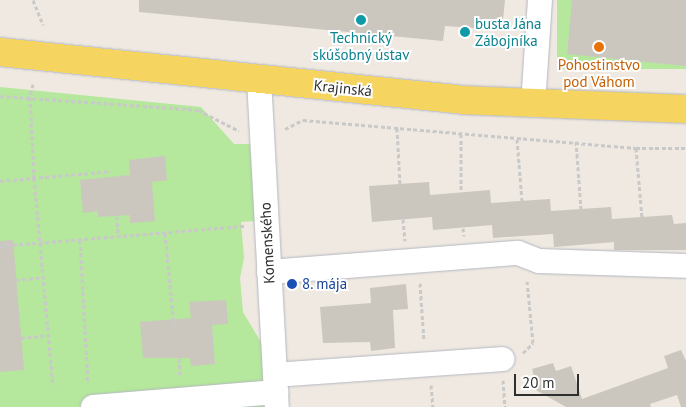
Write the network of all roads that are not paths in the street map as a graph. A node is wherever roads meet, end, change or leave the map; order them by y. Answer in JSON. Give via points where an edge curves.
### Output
{"nodes":[{"id":1,"x":540,"y":0,"type":"edge"},
{"id":2,"x":0,"y":52,"type":"edge"},
{"id":3,"x":259,"y":79,"type":"junction"},
{"id":4,"x":533,"y":105,"type":"junction"},
{"id":5,"x":686,"y":109,"type":"edge"},
{"id":6,"x":686,"y":266,"type":"edge"},
{"id":7,"x":269,"y":272,"type":"junction"},
{"id":8,"x":502,"y":359,"type":"road end"},
{"id":9,"x":276,"y":391,"type":"edge"},
{"id":10,"x":93,"y":407,"type":"edge"}],
"edges":[{"from":1,"to":4,"type":"street"},
{"from":2,"to":3,"type":"main road","name":"Krajinská"},
{"from":3,"to":4,"type":"main road","name":"Krajinská"},
{"from":3,"to":7,"type":"street","name":"Komenského"},
{"from":4,"to":5,"type":"main road","name":"Krajinská"},
{"from":6,"to":7,"type":"street","via":[[539,262],[518,253]]},
{"from":7,"to":9,"type":"street","name":"Komenského"},
{"from":8,"to":9,"type":"street","via":[[425,364]]},
{"from":9,"to":10,"type":"street"}]}
